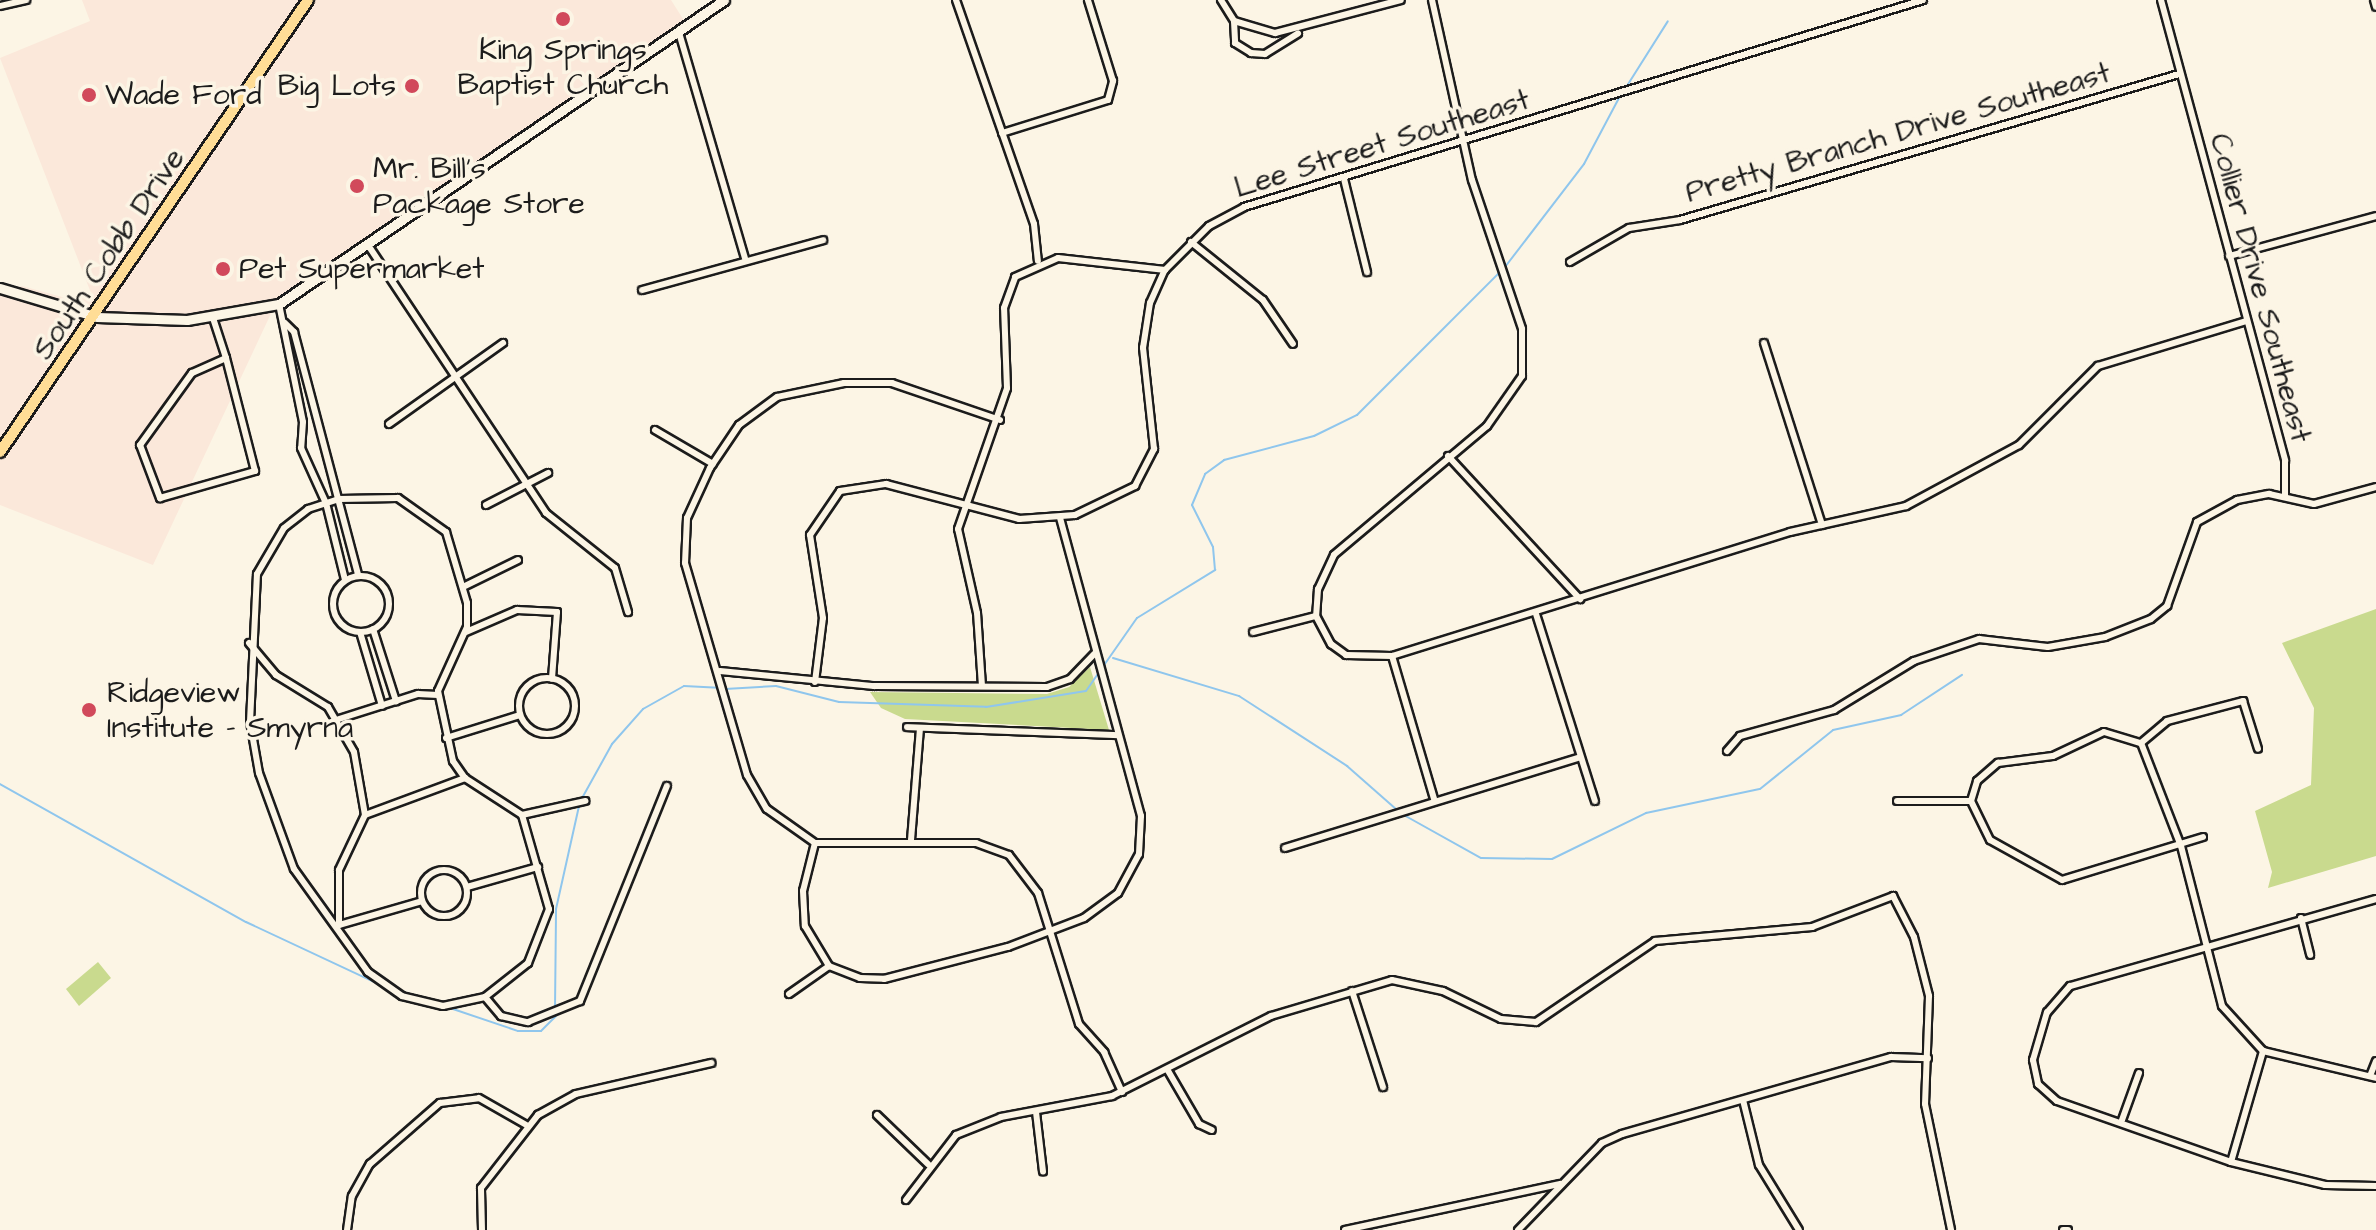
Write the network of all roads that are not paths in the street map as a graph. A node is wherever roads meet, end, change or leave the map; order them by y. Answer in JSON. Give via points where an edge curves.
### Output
{"nodes":[{"id":1,"x":26,"y":0,"type":"edge"},
{"id":2,"x":308,"y":0,"type":"edge"},
{"id":3,"x":724,"y":0,"type":"edge"},
{"id":4,"x":956,"y":0,"type":"edge"},
{"id":5,"x":1088,"y":0,"type":"edge"},
{"id":6,"x":1221,"y":0,"type":"edge"},
{"id":7,"x":1401,"y":0,"type":"edge"},
{"id":8,"x":1432,"y":0,"type":"edge"},
{"id":9,"x":1923,"y":0,"type":"edge"},
{"id":10,"x":2161,"y":0,"type":"edge"},
{"id":11,"x":2374,"y":0,"type":"edge"},
{"id":12,"x":14,"y":1,"type":"edge"},
{"id":13,"x":0,"y":6,"type":"edge"},
{"id":14,"x":2376,"y":7,"type":"edge"},
{"id":15,"x":1234,"y":21,"type":"junction"},
{"id":16,"x":1300,"y":31,"type":"junction"},
{"id":17,"x":680,"y":36,"type":"junction"},
{"id":18,"x":2179,"y":74,"type":"junction"},
{"id":19,"x":1002,"y":133,"type":"junction"},
{"id":20,"x":1466,"y":140,"type":"junction"},
{"id":21,"x":1344,"y":179,"type":"junction"},
{"id":22,"x":2376,"y":216,"type":"edge"},
{"id":23,"x":823,"y":240,"type":"dead end"},
{"id":24,"x":1191,"y":242,"type":"junction"},
{"id":25,"x":370,"y":248,"type":"junction"},
{"id":26,"x":2229,"y":256,"type":"junction"},
{"id":27,"x":746,"y":261,"type":"junction"},
{"id":28,"x":1038,"y":261,"type":"junction"},
{"id":29,"x":1570,"y":262,"type":"dead end"},
{"id":30,"x":1165,"y":270,"type":"junction"},
{"id":31,"x":1367,"y":272,"type":"dead end"},
{"id":32,"x":0,"y":288,"type":"edge"},
{"id":33,"x":642,"y":290,"type":"dead end"},
{"id":34,"x":279,"y":304,"type":"junction"},
{"id":35,"x":97,"y":317,"type":"junction"},
{"id":36,"x":213,"y":318,"type":"junction"},
{"id":37,"x":2246,"y":321,"type":"junction"},
{"id":38,"x":285,"y":323,"type":"junction"},
{"id":39,"x":503,"y":343,"type":"dead end"},
{"id":40,"x":1764,"y":343,"type":"dead end"},
{"id":41,"x":1293,"y":344,"type":"dead end"},
{"id":42,"x":226,"y":358,"type":"junction"},
{"id":43,"x":455,"y":377,"type":"junction"},
{"id":44,"x":306,"y":383,"type":"junction"},
{"id":45,"x":295,"y":386,"type":"junction"},
{"id":46,"x":1000,"y":420,"type":"junction"},
{"id":47,"x":389,"y":424,"type":"dead end"},
{"id":48,"x":655,"y":430,"type":"dead end"},
{"id":49,"x":0,"y":452,"type":"edge"},
{"id":50,"x":1448,"y":456,"type":"junction"},
{"id":51,"x":713,"y":464,"type":"junction"},
{"id":52,"x":548,"y":473,"type":"dead end"},
{"id":53,"x":529,"y":485,"type":"junction"},
{"id":54,"x":2376,"y":487,"type":"edge"},
{"id":55,"x":2285,"y":497,"type":"junction"},
{"id":56,"x":339,"y":499,"type":"junction"},
{"id":57,"x":326,"y":503,"type":"junction"},
{"id":58,"x":486,"y":505,"type":"dead end"},
{"id":59,"x":961,"y":509,"type":"junction"},
{"id":60,"x":1060,"y":518,"type":"junction"},
{"id":61,"x":1822,"y":525,"type":"junction"},
{"id":62,"x":518,"y":560,"type":"dead end"},
{"id":63,"x":358,"y":575,"type":"junction"},
{"id":64,"x":345,"y":580,"type":"junction"},
{"id":65,"x":465,"y":586,"type":"junction"},
{"id":66,"x":1580,"y":599,"type":"junction"},
{"id":67,"x":628,"y":612,"type":"dead end"},
{"id":68,"x":1536,"y":614,"type":"junction"},
{"id":69,"x":1316,"y":616,"type":"junction"},
{"id":70,"x":373,"y":629,"type":"junction"},
{"id":71,"x":360,"y":632,"type":"junction"},
{"id":72,"x":1253,"y":632,"type":"dead end"},
{"id":73,"x":465,"y":633,"type":"junction"},
{"id":74,"x":249,"y":643,"type":"junction"},
{"id":75,"x":1094,"y":654,"type":"junction"},
{"id":76,"x":1392,"y":656,"type":"junction"},
{"id":77,"x":720,"y":671,"type":"junction"},
{"id":78,"x":552,"y":679,"type":"junction"},
{"id":79,"x":815,"y":682,"type":"junction"},
{"id":80,"x":982,"y":686,"type":"junction"},
{"id":81,"x":438,"y":695,"type":"junction"},
{"id":82,"x":396,"y":701,"type":"junction"},
{"id":83,"x":382,"y":706,"type":"junction"},
{"id":84,"x":520,"y":715,"type":"junction"},
{"id":85,"x":339,"y":719,"type":"junction"},
{"id":86,"x":907,"y":727,"type":"dead end"},
{"id":87,"x":920,"y":729,"type":"junction"},
{"id":88,"x":1117,"y":735,"type":"junction"},
{"id":89,"x":446,"y":738,"type":"junction"},
{"id":90,"x":2141,"y":743,"type":"junction"},
{"id":91,"x":2258,"y":749,"type":"dead end"},
{"id":92,"x":1727,"y":751,"type":"dead end"},
{"id":93,"x":1578,"y":758,"type":"junction"},
{"id":94,"x":465,"y":778,"type":"junction"},
{"id":95,"x":667,"y":786,"type":"dead end"},
{"id":96,"x":1434,"y":799,"type":"junction"},
{"id":97,"x":585,"y":801,"type":"dead end"},
{"id":98,"x":1595,"y":801,"type":"dead end"},
{"id":99,"x":1897,"y":801,"type":"dead end"},
{"id":100,"x":1971,"y":801,"type":"junction"},
{"id":101,"x":365,"y":815,"type":"junction"},
{"id":102,"x":522,"y":815,"type":"junction"},
{"id":103,"x":2203,"y":837,"type":"dead end"},
{"id":104,"x":911,"y":840,"type":"junction"},
{"id":105,"x":815,"y":843,"type":"junction"},
{"id":106,"x":2181,"y":846,"type":"junction"},
{"id":107,"x":1285,"y":848,"type":"dead end"},
{"id":108,"x":538,"y":867,"type":"junction"},
{"id":109,"x":467,"y":887,"type":"junction"},
{"id":110,"x":2376,"y":899,"type":"edge"},
{"id":111,"x":422,"y":901,"type":"junction"},
{"id":112,"x":2301,"y":918,"type":"junction"},
{"id":113,"x":337,"y":928,"type":"junction"},
{"id":114,"x":1051,"y":932,"type":"junction"},
{"id":115,"x":2205,"y":947,"type":"junction"},
{"id":116,"x":2310,"y":955,"type":"dead end"},
{"id":117,"x":829,"y":966,"type":"junction"},
{"id":118,"x":1352,"y":991,"type":"junction"},
{"id":119,"x":789,"y":994,"type":"dead end"},
{"id":120,"x":485,"y":997,"type":"junction"},
{"id":121,"x":2263,"y":1051,"type":"junction"},
{"id":122,"x":1928,"y":1058,"type":"junction"},
{"id":123,"x":2376,"y":1061,"type":"edge"},
{"id":124,"x":711,"y":1063,"type":"dead end"},
{"id":125,"x":1167,"y":1069,"type":"junction"},
{"id":126,"x":2139,"y":1073,"type":"dead end"},
{"id":127,"x":2373,"y":1077,"type":"edge"},
{"id":128,"x":2038,"y":1084,"type":"junction"},
{"id":129,"x":1383,"y":1087,"type":"dead end"},
{"id":130,"x":2027,"y":1088,"type":"dead end"},
{"id":131,"x":1122,"y":1092,"type":"junction"},
{"id":132,"x":1743,"y":1100,"type":"junction"},
{"id":133,"x":1036,"y":1112,"type":"junction"},
{"id":134,"x":877,"y":1115,"type":"dead end"},
{"id":135,"x":2122,"y":1120,"type":"junction"},
{"id":136,"x":528,"y":1126,"type":"junction"},
{"id":137,"x":1212,"y":1130,"type":"dead end"},
{"id":138,"x":2231,"y":1162,"type":"junction"},
{"id":139,"x":928,"y":1164,"type":"junction"},
{"id":140,"x":1043,"y":1172,"type":"dead end"},
{"id":141,"x":1560,"y":1184,"type":"junction"},
{"id":142,"x":2376,"y":1186,"type":"edge"},
{"id":143,"x":906,"y":1200,"type":"dead end"},
{"id":144,"x":347,"y":1230,"type":"edge"},
{"id":145,"x":482,"y":1230,"type":"edge"},
{"id":146,"x":1345,"y":1230,"type":"edge"},
{"id":147,"x":1518,"y":1230,"type":"edge"},
{"id":148,"x":1799,"y":1230,"type":"edge"},
{"id":149,"x":1951,"y":1230,"type":"edge"}],
"edges":[{"from":1,"to":12,"type":"street"},
{"from":2,"to":35,"type":"main road","name":"South Cobb Drive"},
{"from":3,"to":17,"type":"street"},
{"from":4,"to":19,"type":"street"},
{"from":5,"to":19,"type":"street","via":[[1113,81],[1108,100]]},
{"from":6,"to":15,"type":"street"},
{"from":7,"to":16,"type":"street"},
{"from":8,"to":20,"type":"street"},
{"from":9,"to":20,"type":"street","name":"Lee Street Southeast"},
{"from":10,"to":18,"type":"street","name":"Collier Drive Southeast"},
{"from":11,"to":14,"type":"street"},
{"from":12,"to":13,"type":"street"},
{"from":15,"to":16,"type":"street","via":[[1275,33]]},
{"from":15,"to":16,"type":"street","via":[[1235,43],[1251,53],[1265,54]]},
{"from":17,"to":25,"type":"street"},
{"from":17,"to":27,"type":"street"},
{"from":18,"to":26,"type":"street","name":"Collier Drive Southeast"},
{"from":18,"to":29,"type":"street","name":"Pretty Branch Drive Southeast","via":[[1680,220],[1629,228]]},
{"from":19,"to":28,"type":"street","via":[[1040,246]]},
{"from":20,"to":21,"type":"street","name":"Lee Street Southeast"},
{"from":20,"to":50,"type":"street","via":[[1524,354],[1514,395]]},
{"from":21,"to":24,"type":"street","name":"Lee Street Southeast","via":[[1244,207]]},
{"from":21,"to":31,"type":"street"},
{"from":22,"to":26,"type":"street"},
{"from":23,"to":27,"type":"street"},
{"from":24,"to":30,"type":"street","name":"Lee Street Southeast"},
{"from":24,"to":41,"type":"street","via":[[1263,300]]},
{"from":25,"to":34,"type":"street"},
{"from":25,"to":43,"type":"street"},
{"from":26,"to":37,"type":"street","name":"Collier Drive Southeast"},
{"from":27,"to":33,"type":"street"},
{"from":28,"to":30,"type":"street","via":[[1081,257]]},
{"from":28,"to":46,"type":"street","via":[[1015,277],[1004,308],[1010,366]]},
{"from":30,"to":60,"type":"street","name":"Lee Street Southeast","via":[[1143,348],[1154,449],[1146,472],[1117,501]]},
{"from":32,"to":35,"type":"street"},
{"from":34,"to":36,"type":"street"},
{"from":34,"to":38,"type":"street"},
{"from":35,"to":36,"type":"street"},
{"from":35,"to":49,"type":"main road","name":"South Cobb Drive"},
{"from":36,"to":42,"type":"street"},
{"from":37,"to":55,"type":"street","name":"Collier Drive Southeast","via":[[2285,461]]},
{"from":37,"to":61,"type":"street","via":[[2098,366],[1991,465],[1906,506]]},
{"from":38,"to":44,"type":"street"},
{"from":38,"to":45,"type":"street"},
{"from":39,"to":43,"type":"street"},
{"from":40,"to":61,"type":"street"},
{"from":42,"to":42,"type":"street","via":[[192,373],[183,394],[143,438],[160,498],[255,471]]},
{"from":43,"to":47,"type":"street"},
{"from":43,"to":53,"type":"street"},
{"from":44,"to":45,"type":"street"},
{"from":44,"to":56,"type":"street"},
{"from":45,"to":57,"type":"street","via":[[301,448]]},
{"from":46,"to":51,"type":"street","via":[[892,383],[844,383],[755,409]]},
{"from":46,"to":59,"type":"street"},
{"from":48,"to":51,"type":"street"},
{"from":50,"to":66,"type":"street"},
{"from":50,"to":69,"type":"street","via":[[1334,555],[1318,589]]},
{"from":51,"to":77,"type":"street","via":[[683,536],[693,600]]},
{"from":52,"to":53,"type":"street"},
{"from":53,"to":58,"type":"street"},
{"from":53,"to":67,"type":"street","via":[[568,535],[615,568]]},
{"from":54,"to":55,"type":"street","via":[[2320,503]]},
{"from":55,"to":92,"type":"street","via":[[2246,497],[2197,522],[2167,606],[2151,619],[2105,637],[2048,647],[1979,639],[1914,661],[1834,710],[1740,736]]},
{"from":56,"to":57,"type":"street"},
{"from":56,"to":63,"type":"street"},
{"from":56,"to":65,"type":"street","via":[[398,498],[425,512],[456,548]]},
{"from":57,"to":64,"type":"street"},
{"from":57,"to":74,"type":"street","via":[[284,528],[266,555],[254,589]]},
{"from":59,"to":60,"type":"street","name":"Lee Street Southeast"},
{"from":59,"to":79,"type":"street","name":"Lee Street Southeast","via":[[874,483],[851,486],[823,507],[810,535],[823,618]]},
{"from":59,"to":80,"type":"street","via":[[958,540],[977,613]]},
{"from":60,"to":75,"type":"street"},
{"from":61,"to":66,"type":"street"},
{"from":62,"to":65,"type":"street"},
{"from":63,"to":64,"type":"street"},
{"from":63,"to":70,"type":"street","via":[[386,591],[387,613]]},
{"from":64,"to":71,"type":"street","via":[[333,596],[335,616]]},
{"from":65,"to":73,"type":"street"},
{"from":66,"to":68,"type":"street"},
{"from":68,"to":76,"type":"street"},
{"from":68,"to":93,"type":"street"},
{"from":69,"to":72,"type":"street"},
{"from":69,"to":76,"type":"street","via":[[1331,644],[1346,655]]},
{"from":70,"to":71,"type":"street"},
{"from":70,"to":82,"type":"street"},
{"from":71,"to":83,"type":"street"},
{"from":73,"to":78,"type":"street","via":[[517,610],[557,612]]},
{"from":73,"to":81,"type":"street"},
{"from":74,"to":85,"type":"street","via":[[276,675]]},
{"from":74,"to":113,"type":"street","via":[[247,704],[259,773],[294,869]]},
{"from":75,"to":80,"type":"street","via":[[1055,686]]},
{"from":75,"to":88,"type":"street"},
{"from":76,"to":96,"type":"street"},
{"from":77,"to":79,"type":"street"},
{"from":77,"to":105,"type":"street","via":[[754,789],[775,817]]},
{"from":78,"to":84,"type":"street","via":[[526,688]]},
{"from":78,"to":84,"type":"street","via":[[575,703],[565,727],[540,734]]},
{"from":79,"to":80,"type":"street"},
{"from":81,"to":82,"type":"street"},
{"from":81,"to":89,"type":"street"},
{"from":82,"to":83,"type":"street"},
{"from":83,"to":85,"type":"street"},
{"from":84,"to":89,"type":"street"},
{"from":85,"to":101,"type":"street","via":[[360,772]]},
{"from":86,"to":87,"type":"street"},
{"from":87,"to":88,"type":"street"},
{"from":87,"to":104,"type":"street"},
{"from":88,"to":114,"type":"street","via":[[1141,816],[1139,854],[1107,905]]},
{"from":89,"to":94,"type":"street"},
{"from":90,"to":91,"type":"street","via":[[2167,721],[2243,701]]},
{"from":90,"to":100,"type":"street","via":[[2104,732],[2053,756],[1998,763],[1977,781]]},
{"from":90,"to":106,"type":"street"},
{"from":93,"to":96,"type":"street"},
{"from":93,"to":98,"type":"street"},
{"from":94,"to":101,"type":"street"},
{"from":94,"to":102,"type":"street"},
{"from":95,"to":120,"type":"street","via":[[580,1001],[528,1022],[501,1016]]},
{"from":96,"to":107,"type":"street"},
{"from":97,"to":102,"type":"street"},
{"from":99,"to":100,"type":"street"},
{"from":100,"to":106,"type":"street","via":[[1990,840],[2062,880]]},
{"from":101,"to":113,"type":"street","via":[[339,870]]},
{"from":102,"to":108,"type":"street"},
{"from":103,"to":106,"type":"street"},
{"from":104,"to":105,"type":"street"},
{"from":104,"to":114,"type":"street","via":[[976,843],[1009,855],[1032,881]]},
{"from":105,"to":117,"type":"street","via":[[803,915]]},
{"from":106,"to":115,"type":"street"},
{"from":108,"to":109,"type":"street"},
{"from":108,"to":120,"type":"street","via":[[547,930],[528,963]]},
{"from":109,"to":111,"type":"street","via":[[464,906],[449,916],[432,914]]},
{"from":109,"to":111,"type":"street","via":[[455,873],[437,871],[423,883]]},
{"from":110,"to":112,"type":"street"},
{"from":111,"to":113,"type":"street"},
{"from":112,"to":115,"type":"street"},
{"from":112,"to":116,"type":"street"},
{"from":113,"to":120,"type":"street","via":[[368,972],[402,996],[443,1006]]},
{"from":114,"to":117,"type":"street","via":[[884,979]]},
{"from":114,"to":131,"type":"street","via":[[1079,1024],[1104,1052]]},
{"from":115,"to":121,"type":"street","via":[[2222,1006]]},
{"from":115,"to":128,"type":"street","via":[[2070,986],[2039,1030]]},
{"from":117,"to":119,"type":"street"},
{"from":118,"to":122,"type":"street","via":[[1409,980],[1501,1019],[1536,1022],[1655,941],[1812,927],[1893,896],[1923,962]]},
{"from":118,"to":125,"type":"street","via":[[1247,1025]]},
{"from":118,"to":129,"type":"street"},
{"from":121,"to":127,"type":"street"},
{"from":121,"to":138,"type":"street"},
{"from":122,"to":132,"type":"street","via":[[1891,1057]]},
{"from":122,"to":149,"type":"street","via":[[1931,1154]]},
{"from":123,"to":127,"type":"street"},
{"from":124,"to":136,"type":"street","via":[[559,1100]]},
{"from":125,"to":131,"type":"street"},
{"from":125,"to":137,"type":"street","via":[[1199,1124]]},
{"from":126,"to":135,"type":"street"},
{"from":128,"to":130,"type":"street"},
{"from":128,"to":135,"type":"street","via":[[2057,1101]]},
{"from":131,"to":133,"type":"street"},
{"from":132,"to":141,"type":"street","via":[[1622,1134]]},
{"from":132,"to":148,"type":"street","via":[[1759,1165]]},
{"from":133,"to":139,"type":"street","via":[[956,1135]]},
{"from":133,"to":140,"type":"street"},
{"from":134,"to":139,"type":"street"},
{"from":135,"to":138,"type":"street"},
{"from":136,"to":144,"type":"street","via":[[479,1098],[440,1103],[370,1164],[352,1196]]},
{"from":136,"to":145,"type":"street","via":[[481,1188]]},
{"from":138,"to":142,"type":"street","via":[[2325,1185]]},
{"from":139,"to":143,"type":"street"},
{"from":141,"to":146,"type":"street"},
{"from":141,"to":147,"type":"street"}]}
